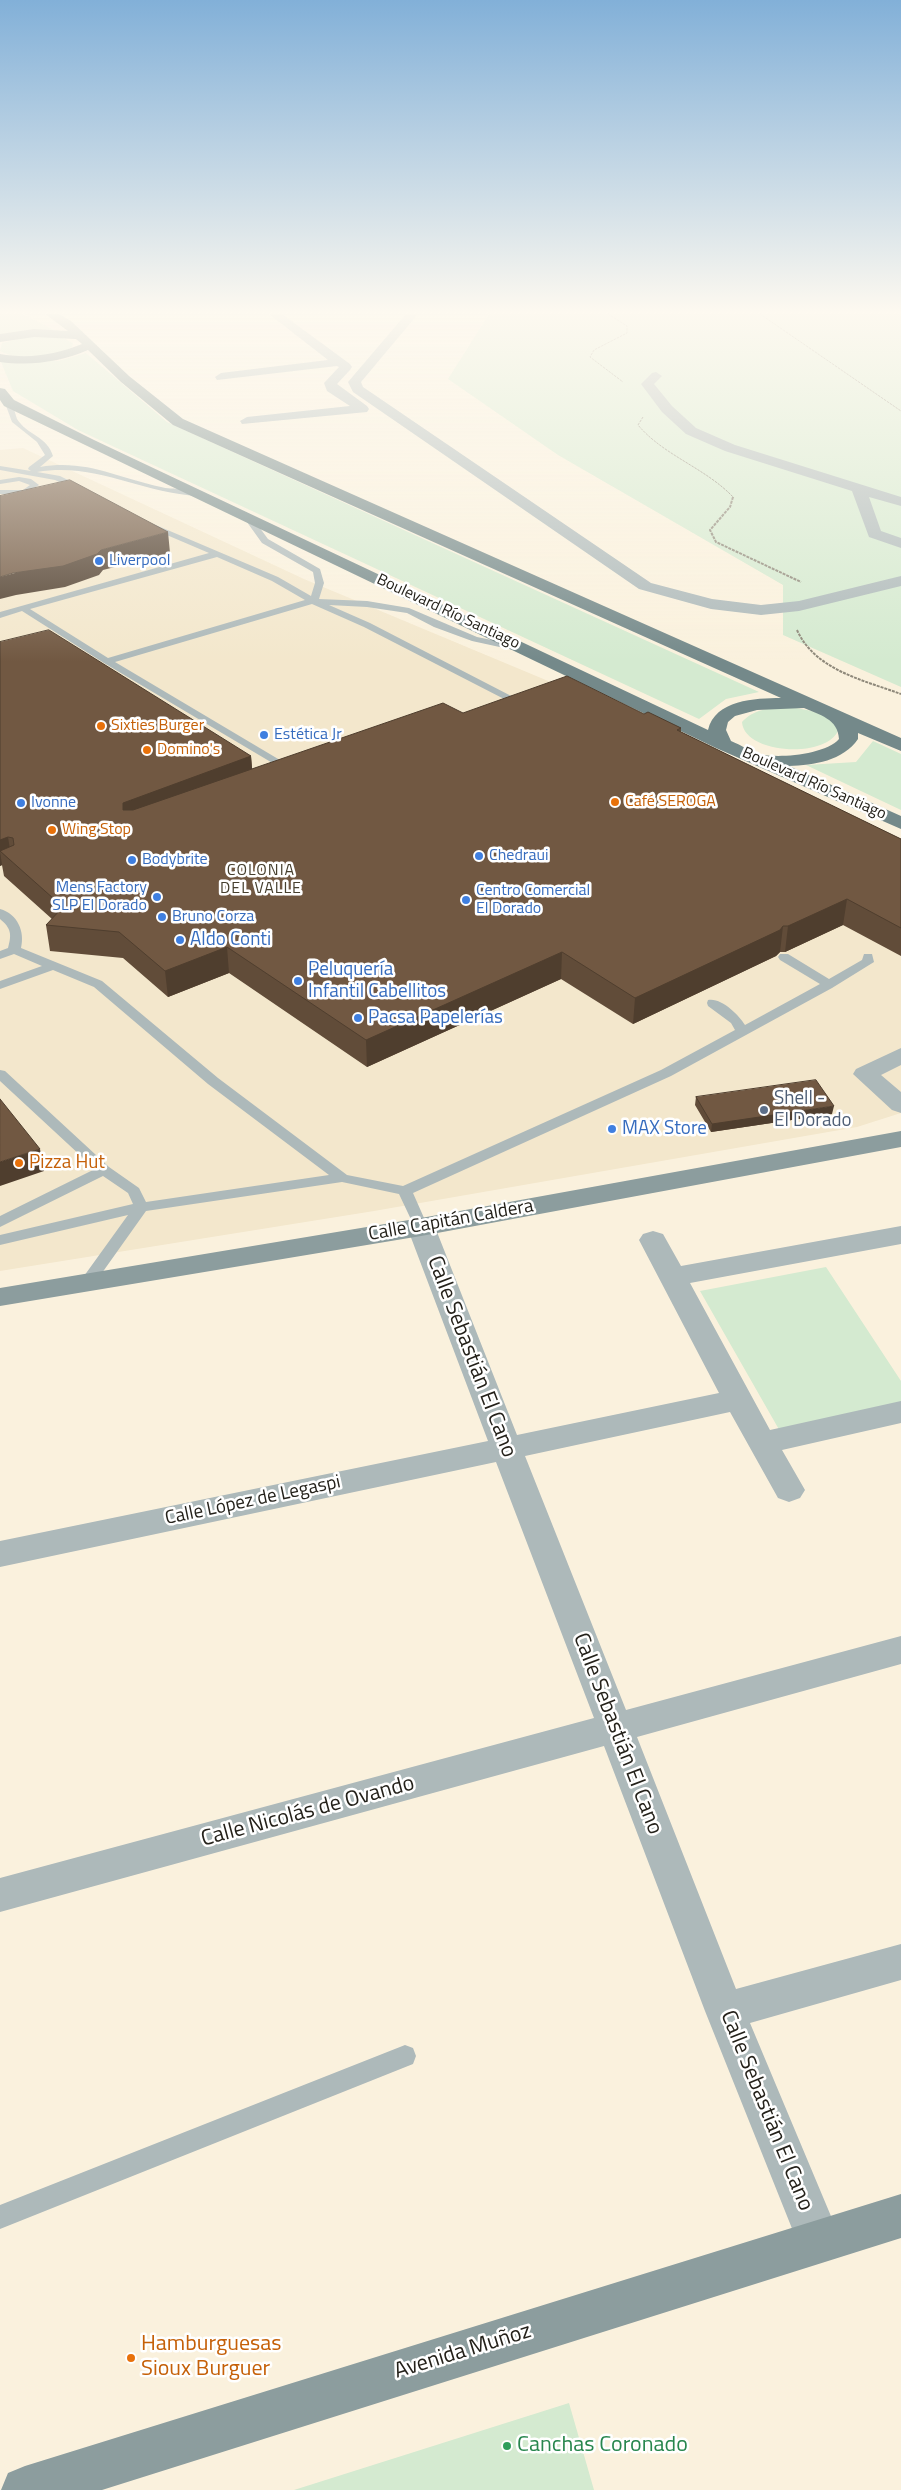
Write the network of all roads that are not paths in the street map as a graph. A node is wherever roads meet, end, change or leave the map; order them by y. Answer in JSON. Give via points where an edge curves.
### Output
{"nodes":[{"id":1,"x":26,"y":430,"type":"edge"},
{"id":2,"x":71,"y":430,"type":"edge"},
{"id":3,"x":196,"y":430,"type":"edge"},
{"id":4,"x":418,"y":430,"type":"edge"},
{"id":5,"x":690,"y":430,"type":"edge"},
{"id":6,"x":0,"y":468,"type":"edge"},
{"id":7,"x":27,"y":476,"type":"junction"},
{"id":8,"x":0,"y":482,"type":"edge"},
{"id":9,"x":77,"y":488,"type":"junction"},
{"id":10,"x":859,"y":489,"type":"junction"},
{"id":11,"x":68,"y":490,"type":"edge"},
{"id":12,"x":2,"y":493,"type":"edge"},
{"id":13,"x":198,"y":494,"type":"junction"},
{"id":14,"x":94,"y":496,"type":"edge"},
{"id":15,"x":901,"y":502,"type":"edge"},
{"id":16,"x":248,"y":518,"type":"junction"},
{"id":17,"x":143,"y":521,"type":"edge"},
{"id":18,"x":901,"y":543,"type":"edge"},
{"id":19,"x":217,"y":554,"type":"junction"},
{"id":20,"x":901,"y":581,"type":"edge"},
{"id":21,"x":313,"y":601,"type":"junction"},
{"id":22,"x":23,"y":608,"type":"junction"},
{"id":23,"x":0,"y":615,"type":"edge"},
{"id":24,"x":67,"y":636,"type":"junction"},
{"id":25,"x":51,"y":640,"type":"edge"},
{"id":26,"x":527,"y":650,"type":"junction"},
{"id":27,"x":107,"y":661,"type":"junction"},
{"id":28,"x":512,"y":699,"type":"edge"},
{"id":29,"x":830,"y":712,"type":"junction"},
{"id":30,"x":723,"y":744,"type":"junction"},
{"id":31,"x":901,"y":745,"type":"edge"},
{"id":32,"x":753,"y":757,"type":"junction"},
{"id":33,"x":274,"y":778,"type":"edge"},
{"id":34,"x":901,"y":823,"type":"edge"},
{"id":35,"x":0,"y":912,"type":"edge"},
{"id":36,"x":14,"y":950,"type":"junction"},
{"id":37,"x":0,"y":955,"type":"edge"},
{"id":38,"x":868,"y":956,"type":"dead end"},
{"id":39,"x":784,"y":958,"type":"dead end"},
{"id":40,"x":52,"y":966,"type":"junction"},
{"id":41,"x":0,"y":985,"type":"edge"},
{"id":42,"x":828,"y":985,"type":"junction"},
{"id":43,"x":714,"y":1003,"type":"dead end"},
{"id":44,"x":743,"y":1032,"type":"junction"},
{"id":45,"x":901,"y":1055,"type":"edge"},
{"id":46,"x":0,"y":1074,"type":"edge"},
{"id":47,"x":901,"y":1105,"type":"edge"},
{"id":48,"x":901,"y":1139,"type":"edge"},
{"id":49,"x":104,"y":1170,"type":"junction"},
{"id":50,"x":342,"y":1178,"type":"junction"},
{"id":51,"x":405,"y":1191,"type":"junction"},
{"id":52,"x":141,"y":1207,"type":"junction"},
{"id":53,"x":0,"y":1222,"type":"edge"},
{"id":54,"x":420,"y":1227,"type":"junction"},
{"id":55,"x":901,"y":1235,"type":"edge"},
{"id":56,"x":0,"y":1240,"type":"edge"},
{"id":57,"x":653,"y":1240,"type":"dead end"},
{"id":58,"x":673,"y":1277,"type":"junction"},
{"id":59,"x":87,"y":1284,"type":"junction"},
{"id":60,"x":0,"y":1297,"type":"edge"},
{"id":61,"x":738,"y":1400,"type":"junction"},
{"id":62,"x":901,"y":1412,"type":"edge"},
{"id":63,"x":763,"y":1443,"type":"junction"},
{"id":64,"x":506,"y":1448,"type":"junction"},
{"id":65,"x":789,"y":1490,"type":"dead end"},
{"id":66,"x":0,"y":1554,"type":"edge"},
{"id":67,"x":901,"y":1650,"type":"edge"},
{"id":68,"x":615,"y":1728,"type":"junction"},
{"id":69,"x":0,"y":1895,"type":"edge"},
{"id":70,"x":901,"y":1962,"type":"edge"},
{"id":71,"x":725,"y":2011,"type":"junction"},
{"id":72,"x":405,"y":2056,"type":"dead end"},
{"id":73,"x":901,"y":2216,"type":"edge"},
{"id":74,"x":0,"y":2217,"type":"edge"},
{"id":75,"x":819,"y":2240,"type":"junction"},
{"id":76,"x":25,"y":2490,"type":"edge"}],
"edges":[{"from":1,"to":7,"type":"lane","via":[[44,444],[49,456]]},
{"from":2,"to":13,"type":"main road","name":"Boulevard Río Santiago"},
{"from":3,"to":29,"type":"main road"},
{"from":4,"to":20,"type":"street","via":[[645,586],[711,604],[761,610],[799,606]]},
{"from":5,"to":10,"type":"street","via":[[730,448]]},
{"from":6,"to":7,"type":"lane"},
{"from":7,"to":8,"type":"lane"},
{"from":7,"to":9,"type":"lane","via":[[57,478]]},
{"from":7,"to":12,"type":"lane","via":[[34,483],[34,488],[25,492]]},
{"from":7,"to":13,"type":"lane","via":[[47,467],[81,466],[169,492]]},
{"from":9,"to":11,"type":"lane"},
{"from":9,"to":14,"type":"lane"},
{"from":10,"to":15,"type":"street"},
{"from":10,"to":18,"type":"street","via":[[874,534]]},
{"from":13,"to":16,"type":"main road","name":"Boulevard Río Santiago"},
{"from":16,"to":21,"type":"lane","via":[[265,541],[317,571],[321,578]]},
{"from":16,"to":26,"type":"main road","name":"Boulevard Río Santiago"},
{"from":17,"to":19,"type":"lane"},
{"from":19,"to":21,"type":"lane","via":[[275,579]]},
{"from":19,"to":22,"type":"lane"},
{"from":21,"to":26,"type":"lane","via":[[367,604],[408,612],[475,639]]},
{"from":21,"to":27,"type":"lane"},
{"from":21,"to":28,"type":"lane"},
{"from":22,"to":23,"type":"lane"},
{"from":22,"to":24,"type":"lane"},
{"from":24,"to":25,"type":"lane"},
{"from":24,"to":27,"type":"lane"},
{"from":26,"to":30,"type":"main road","name":"Boulevard Río Santiago"},
{"from":27,"to":33,"type":"lane","via":[[296,770]]},
{"from":29,"to":30,"type":"main road","via":[[804,705],[764,703],[732,711],[716,726]]},
{"from":29,"to":31,"type":"main road"},
{"from":29,"to":32,"type":"main road","via":[[846,724],[850,732],[848,741],[841,748],[829,755],[793,761]]},
{"from":30,"to":32,"type":"main road","name":"Boulevard Río Santiago"},
{"from":32,"to":34,"type":"main road","name":"Boulevard Río Santiago"},
{"from":35,"to":36,"type":"lane","via":[[14,923],[18,935]]},
{"from":36,"to":37,"type":"lane"},
{"from":36,"to":40,"type":"lane"},
{"from":38,"to":42,"type":"lane","via":[[868,962]]},
{"from":39,"to":42,"type":"lane"},
{"from":40,"to":41,"type":"lane"},
{"from":40,"to":50,"type":"lane","via":[[98,984],[214,1081]]},
{"from":42,"to":44,"type":"lane"},
{"from":43,"to":44,"type":"lane","via":[[736,1021]]},
{"from":44,"to":51,"type":"lane","via":[[666,1073]]},
{"from":45,"to":47,"type":"street","via":[[865,1074]]},
{"from":46,"to":49,"type":"lane"},
{"from":48,"to":54,"type":"main road","name":"Calle Capitán Caldera"},
{"from":49,"to":52,"type":"lane","via":[[134,1191]]},
{"from":49,"to":53,"type":"lane"},
{"from":50,"to":51,"type":"lane"},
{"from":50,"to":52,"type":"lane"},
{"from":51,"to":54,"type":"lane"},
{"from":52,"to":56,"type":"lane"},
{"from":52,"to":59,"type":"lane"},
{"from":54,"to":59,"type":"main road","name":"Calle Capitán Caldera"},
{"from":54,"to":64,"type":"street","name":"Calle Sebastián El Cano"},
{"from":55,"to":58,"type":"street"},
{"from":57,"to":58,"type":"street"},
{"from":58,"to":61,"type":"street"},
{"from":59,"to":60,"type":"main road","name":"Calle Capitán Caldera"},
{"from":61,"to":63,"type":"street"},
{"from":61,"to":64,"type":"street","name":"Calle López de Legaspi"},
{"from":62,"to":63,"type":"street"},
{"from":63,"to":65,"type":"street"},
{"from":64,"to":66,"type":"street","name":"Calle López de Legaspi"},
{"from":64,"to":68,"type":"street","name":"Calle Sebastián El Cano"},
{"from":67,"to":68,"type":"street","name":"Calle Nicolás de Ovando"},
{"from":68,"to":69,"type":"street","name":"Calle Nicolás de Ovando"},
{"from":68,"to":71,"type":"street","name":"Calle Sebastián El Cano"},
{"from":70,"to":71,"type":"street"},
{"from":71,"to":75,"type":"street","name":"Calle Sebastián El Cano"},
{"from":72,"to":74,"type":"lane"},
{"from":73,"to":75,"type":"main road","name":"Avenida Muñoz"},
{"from":75,"to":76,"type":"main road","name":"Avenida Muñoz"}]}
